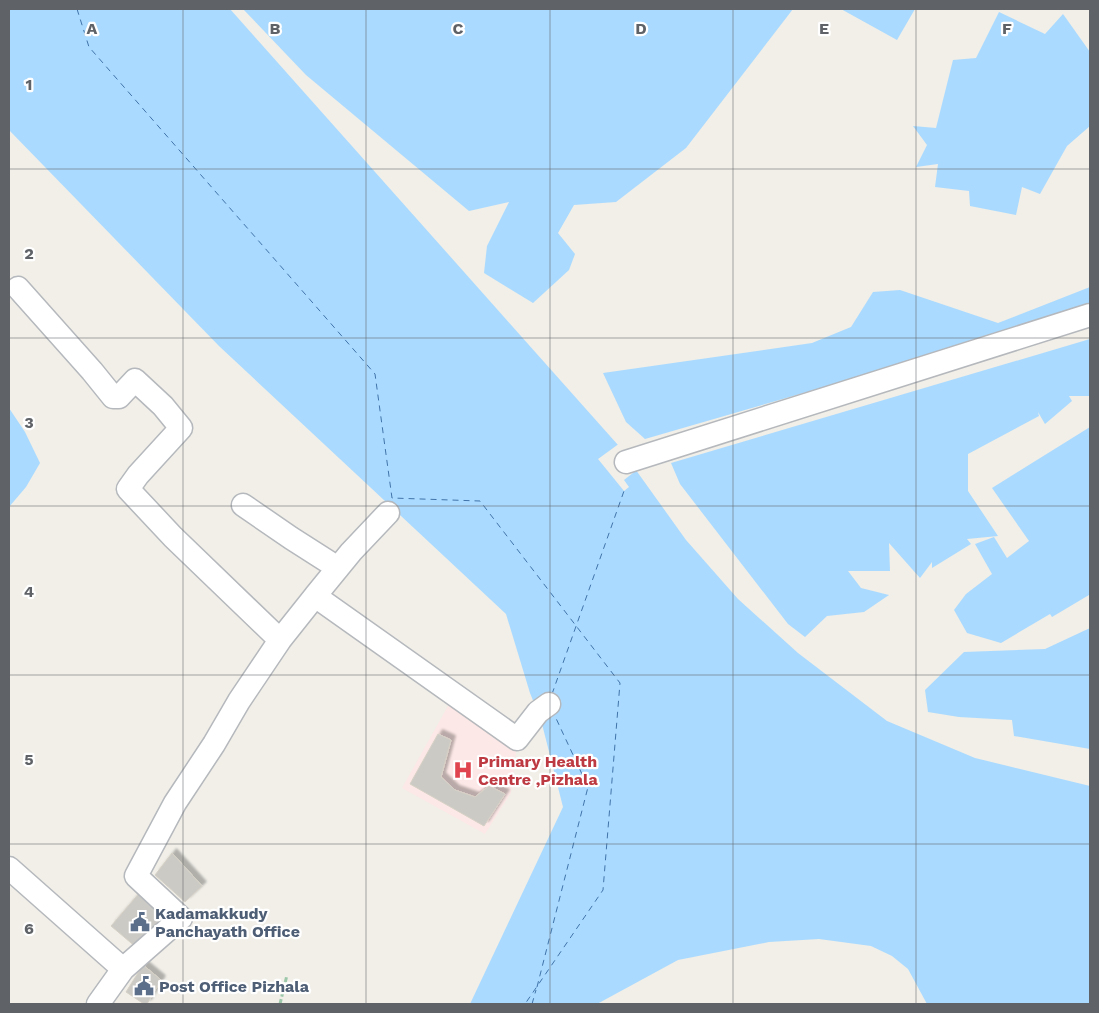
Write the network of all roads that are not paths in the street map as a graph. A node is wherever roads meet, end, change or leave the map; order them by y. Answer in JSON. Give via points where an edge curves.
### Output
{"nodes":[{"id":1,"x":18,"y":288,"type":"dead end"},
{"id":2,"x":1090,"y":315,"type":"edge"},
{"id":3,"x":626,"y":462,"type":"dead end"},
{"id":4,"x":243,"y":505,"type":"dead end"},
{"id":5,"x":388,"y":513,"type":"dead end"},
{"id":6,"x":338,"y":568,"type":"junction"},
{"id":7,"x":315,"y":596,"type":"junction"},
{"id":8,"x":280,"y":640,"type":"junction"},
{"id":9,"x":549,"y":704,"type":"dead end"},
{"id":10,"x":9,"y":868,"type":"edge"},
{"id":11,"x":123,"y":969,"type":"junction"},
{"id":12,"x":98,"y":1004,"type":"edge"}],
"edges":[{"from":1,"to":8,"type":"street","via":[[113,398],[135,380],[181,428],[128,490]]},
{"from":2,"to":3,"type":"street"},
{"from":4,"to":6,"type":"street"},
{"from":5,"to":6,"type":"street"},
{"from":6,"to":7,"type":"street"},
{"from":7,"to":8,"type":"street"},
{"from":7,"to":9,"type":"street","via":[[517,739],[538,712]]},
{"from":8,"to":11,"type":"street","via":[[175,803],[136,876],[181,918]]},
{"from":10,"to":11,"type":"street"},
{"from":11,"to":12,"type":"street"}]}
